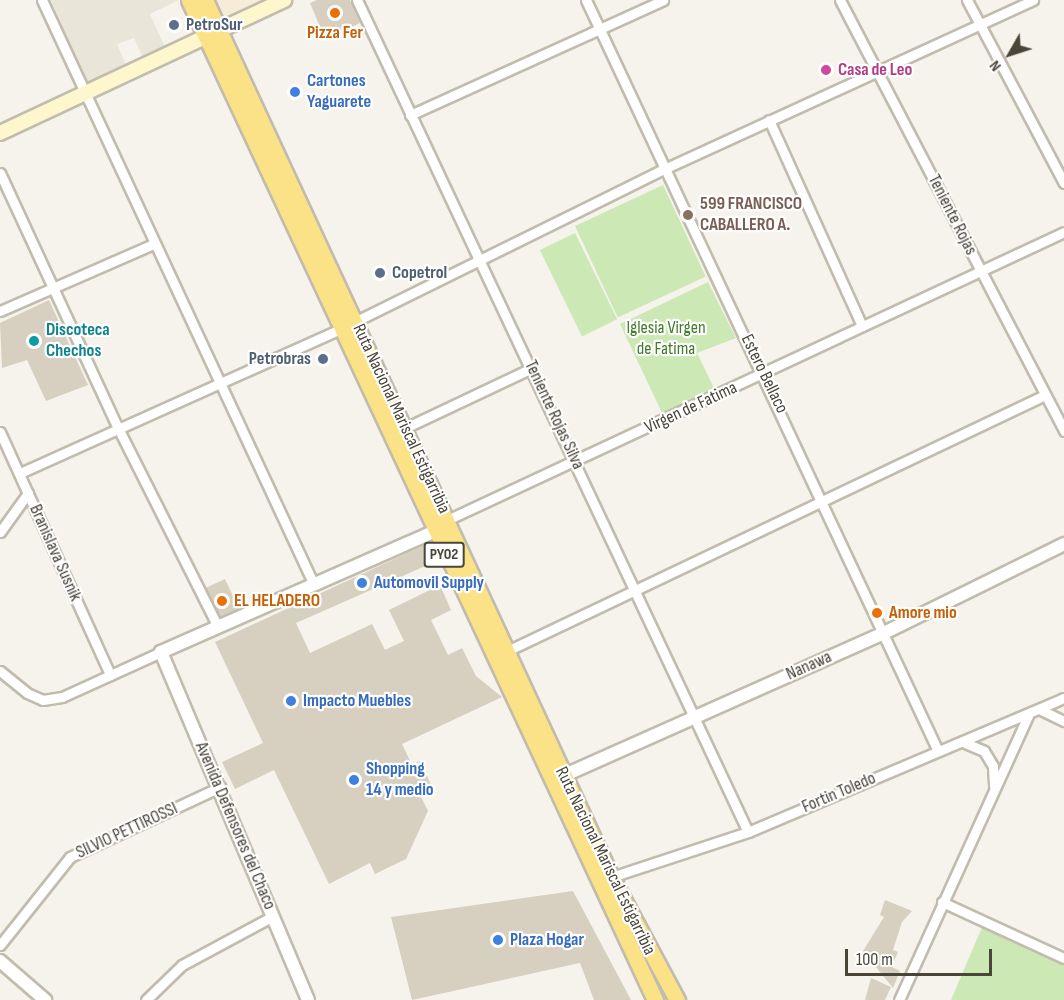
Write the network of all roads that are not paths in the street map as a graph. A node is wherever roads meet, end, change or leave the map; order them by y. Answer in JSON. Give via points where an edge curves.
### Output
{"nodes":[{"id":1,"x":42,"y":0,"type":"edge"},
{"id":2,"x":189,"y":0,"type":"edge"},
{"id":3,"x":205,"y":0,"type":"edge"},
{"id":4,"x":284,"y":0,"type":"edge"},
{"id":5,"x":357,"y":0,"type":"edge"},
{"id":6,"x":586,"y":0,"type":"edge"},
{"id":7,"x":663,"y":0,"type":"edge"},
{"id":8,"x":840,"y":0,"type":"edge"},
{"id":9,"x":967,"y":0,"type":"edge"},
{"id":10,"x":1033,"y":0,"type":"edge"},
{"id":11,"x":979,"y":24,"type":"junction"},
{"id":12,"x":600,"y":30,"type":"junction"},
{"id":13,"x":213,"y":34,"type":"junction"},
{"id":14,"x":878,"y":68,"type":"junction"},
{"id":15,"x":82,"y":94,"type":"junction"},
{"id":16,"x":410,"y":115,"type":"junction"},
{"id":17,"x":769,"y":120,"type":"junction"},
{"id":18,"x":0,"y":133,"type":"edge"},
{"id":19,"x":664,"y":169,"type":"junction"},
{"id":20,"x":0,"y":173,"type":"edge"},
{"id":21,"x":1064,"y":183,"type":"edge"},
{"id":22,"x":1064,"y":232,"type":"edge"},
{"id":23,"x":153,"y":244,"type":"junction"},
{"id":24,"x":481,"y":262,"type":"junction"},
{"id":25,"x":981,"y":272,"type":"junction"},
{"id":26,"x":54,"y":288,"type":"junction"},
{"id":27,"x":0,"y":311,"type":"edge"},
{"id":28,"x":355,"y":320,"type":"junction"},
{"id":29,"x":862,"y":327,"type":"junction"},
{"id":30,"x":340,"y":328,"type":"junction"},
{"id":31,"x":532,"y":368,"type":"junction"},
{"id":32,"x":764,"y":373,"type":"junction"},
{"id":33,"x":220,"y":385,"type":"junction"},
{"id":34,"x":1045,"y":394,"type":"junction"},
{"id":35,"x":118,"y":428,"type":"junction"},
{"id":36,"x":405,"y":428,"type":"junction"},
{"id":37,"x":1064,"y":431,"type":"edge"},
{"id":38,"x":0,"y":432,"type":"edge"},
{"id":39,"x":577,"y":462,"type":"junction"},
{"id":40,"x":20,"y":473,"type":"junction"},
{"id":41,"x":28,"y":493,"type":"junction"},
{"id":42,"x":825,"y":502,"type":"junction"},
{"id":43,"x":447,"y":520,"type":"junction"},
{"id":44,"x":0,"y":532,"type":"edge"},
{"id":45,"x":433,"y":532,"type":"junction"},
{"id":46,"x":1064,"y":544,"type":"edge"},
{"id":47,"x":314,"y":585,"type":"junction"},
{"id":48,"x":636,"y":592,"type":"junction"},
{"id":49,"x":218,"y":627,"type":"junction"},
{"id":50,"x":884,"y":633,"type":"junction"},
{"id":51,"x":507,"y":651,"type":"junction"},
{"id":52,"x":161,"y":652,"type":"junction"},
{"id":53,"x":0,"y":671,"type":"edge"},
{"id":54,"x":110,"y":675,"type":"junction"},
{"id":55,"x":1064,"y":698,"type":"edge"},
{"id":56,"x":1039,"y":710,"type":"junction"},
{"id":57,"x":1029,"y":714,"type":"junction"},
{"id":58,"x":693,"y":717,"type":"junction"},
{"id":59,"x":1064,"y":721,"type":"edge"},
{"id":60,"x":963,"y":742,"type":"junction"},
{"id":61,"x":938,"y":751,"type":"junction"},
{"id":62,"x":557,"y":778,"type":"junction"},
{"id":63,"x":220,"y":787,"type":"junction"},
{"id":64,"x":994,"y":790,"type":"junction"},
{"id":65,"x":748,"y":832,"type":"junction"},
{"id":66,"x":610,"y":877,"type":"junction"},
{"id":67,"x":942,"y":902,"type":"junction"},
{"id":68,"x":273,"y":916,"type":"junction"},
{"id":69,"x":0,"y":945,"type":"edge"},
{"id":70,"x":1064,"y":958,"type":"edge"},
{"id":71,"x":0,"y":961,"type":"edge"},
{"id":72,"x":665,"y":998,"type":"edge"},
{"id":73,"x":45,"y":1000,"type":"edge"},
{"id":74,"x":146,"y":1000,"type":"edge"},
{"id":75,"x":308,"y":1000,"type":"edge"},
{"id":76,"x":899,"y":1000,"type":"edge"}],
"edges":[{"from":1,"to":15,"type":"street"},
{"from":2,"to":13,"type":"highway","name":"Ruta Nacional Mariscal Estigarribia","number":"PY02"},
{"from":3,"to":13,"type":"highway","name":"Ruta Nacional Mariscal Estigarribia","number":"PY02"},
{"from":4,"to":13,"type":"main road"},
{"from":5,"to":16,"type":"street","name":"Teniente Rojas Silva"},
{"from":6,"to":12,"type":"street","name":"Estero Bellaco"},
{"from":7,"to":12,"type":"street"},
{"from":8,"to":14,"type":"street","name":"Teniente Rojas"},
{"from":9,"to":11,"type":"street"},
{"from":10,"to":11,"type":"street"},
{"from":11,"to":14,"type":"street"},
{"from":11,"to":21,"type":"street"},
{"from":12,"to":16,"type":"street"},
{"from":12,"to":19,"type":"street","name":"Estero Bellaco"},
{"from":13,"to":15,"type":"main road"},
{"from":13,"to":28,"type":"highway","name":"Ruta Nacional Mariscal Estigarribia","number":"PY02"},
{"from":13,"to":30,"type":"highway","name":"Ruta Nacional Mariscal Estigarribia","number":"PY02"},
{"from":14,"to":17,"type":"street"},
{"from":14,"to":25,"type":"street","name":"Teniente Rojas"},
{"from":15,"to":18,"type":"main road"},
{"from":15,"to":23,"type":"street"},
{"from":16,"to":24,"type":"street","name":"Teniente Rojas Silva"},
{"from":17,"to":19,"type":"street"},
{"from":17,"to":29,"type":"street"},
{"from":19,"to":24,"type":"street"},
{"from":19,"to":32,"type":"street","name":"Estero Bellaco"},
{"from":20,"to":26,"type":"street"},
{"from":22,"to":25,"type":"street","name":"Virgen de Fatima"},
{"from":23,"to":26,"type":"street"},
{"from":23,"to":33,"type":"street"},
{"from":24,"to":28,"type":"street"},
{"from":24,"to":31,"type":"street","name":"Teniente Rojas Silva"},
{"from":25,"to":29,"type":"street","name":"Virgen de Fatima"},
{"from":25,"to":34,"type":"street","name":"Teniente Rojas"},
{"from":26,"to":27,"type":"street"},
{"from":26,"to":35,"type":"street"},
{"from":28,"to":30,"type":"street"},
{"from":28,"to":36,"type":"highway","name":"Ruta Nacional Mariscal Estigarribia","number":"PY02"},
{"from":29,"to":32,"type":"street","name":"Virgen de Fatima"},
{"from":30,"to":33,"type":"street"},
{"from":30,"to":45,"type":"highway","name":"Ruta Nacional Mariscal Estigarribia","number":"PY02"},
{"from":31,"to":36,"type":"street"},
{"from":31,"to":39,"type":"street","name":"Teniente Rojas Silva"},
{"from":32,"to":39,"type":"street","name":"Virgen de Fatima"},
{"from":32,"to":42,"type":"street","name":"Estero Bellaco"},
{"from":33,"to":35,"type":"street"},
{"from":33,"to":47,"type":"street"},
{"from":34,"to":37,"type":"street","name":"Teniente Rojas"},
{"from":34,"to":42,"type":"street"},
{"from":35,"to":40,"type":"street"},
{"from":35,"to":49,"type":"street"},
{"from":36,"to":43,"type":"highway","name":"Ruta Nacional Mariscal Estigarribia","number":"PY02"},
{"from":38,"to":40,"type":"street","name":"Branislava Susnik"},
{"from":39,"to":43,"type":"street","name":"Virgen de Fatima"},
{"from":39,"to":48,"type":"street","name":"Teniente Rojas Silva"},
{"from":40,"to":41,"type":"street","name":"Branislava Susnik"},
{"from":41,"to":44,"type":"street"},
{"from":41,"to":54,"type":"street","name":"Branislava Susnik"},
{"from":42,"to":48,"type":"street"},
{"from":42,"to":50,"type":"street","name":"Estero Bellaco"},
{"from":43,"to":51,"type":"highway","name":"Ruta Nacional Mariscal Estigarribia","number":"PY02"},
{"from":45,"to":47,"type":"street"},
{"from":45,"to":62,"type":"highway","name":"Ruta Nacional Mariscal Estigarribia","number":"PY02"},
{"from":46,"to":50,"type":"street","name":"Nanawa"},
{"from":47,"to":49,"type":"street"},
{"from":48,"to":51,"type":"street"},
{"from":48,"to":58,"type":"street","name":"Teniente Rojas Silva"},
{"from":49,"to":52,"type":"street"},
{"from":50,"to":58,"type":"street","name":"Nanawa"},
{"from":50,"to":61,"type":"street","name":"Estero Bellaco"},
{"from":51,"to":62,"type":"highway","name":"Ruta Nacional Mariscal Estigarribia","number":"PY02"},
{"from":52,"to":54,"type":"street"},
{"from":52,"to":63,"type":"street","name":"Avenida Defensores del Chaco"},
{"from":53,"to":54,"type":"street","via":[[27,693],[43,700],[62,697]]},
{"from":55,"to":56,"type":"street","name":"Fortin Toledo"},
{"from":56,"to":57,"type":"street","name":"Fortin Toledo"},
{"from":56,"to":59,"type":"street"},
{"from":57,"to":60,"type":"street","name":"Fortin Toledo"},
{"from":57,"to":64,"type":"street"},
{"from":58,"to":62,"type":"street","name":"Nanawa"},
{"from":58,"to":65,"type":"street","name":"Teniente Rojas Silva"},
{"from":60,"to":61,"type":"street","name":"Fortin Toledo"},
{"from":60,"to":64,"type":"street","via":[[978,746],[989,759]]},
{"from":61,"to":65,"type":"street","name":"Fortin Toledo"},
{"from":62,"to":66,"type":"highway","name":"Ruta Nacional Mariscal Estigarribia","number":"PY02"},
{"from":62,"to":72,"type":"highway","name":"Ruta Nacional Mariscal Estigarribia","number":"PY02"},
{"from":63,"to":68,"type":"street","name":"Avenida Defensores del Chaco"},
{"from":63,"to":69,"type":"street","name":"SILVIO PETTIROSSI","via":[[70,857]]},
{"from":64,"to":67,"type":"street"},
{"from":65,"to":66,"type":"street","name":"Fortin Toledo"},
{"from":66,"to":72,"type":"highway","name":"Ruta Nacional Mariscal Estigarribia","number":"PY02"},
{"from":67,"to":70,"type":"street"},
{"from":67,"to":76,"type":"street"},
{"from":68,"to":74,"type":"street","via":[[182,965]]},
{"from":68,"to":75,"type":"street","name":"Avenida Defensores del Chaco"},
{"from":71,"to":73,"type":"street"}]}
